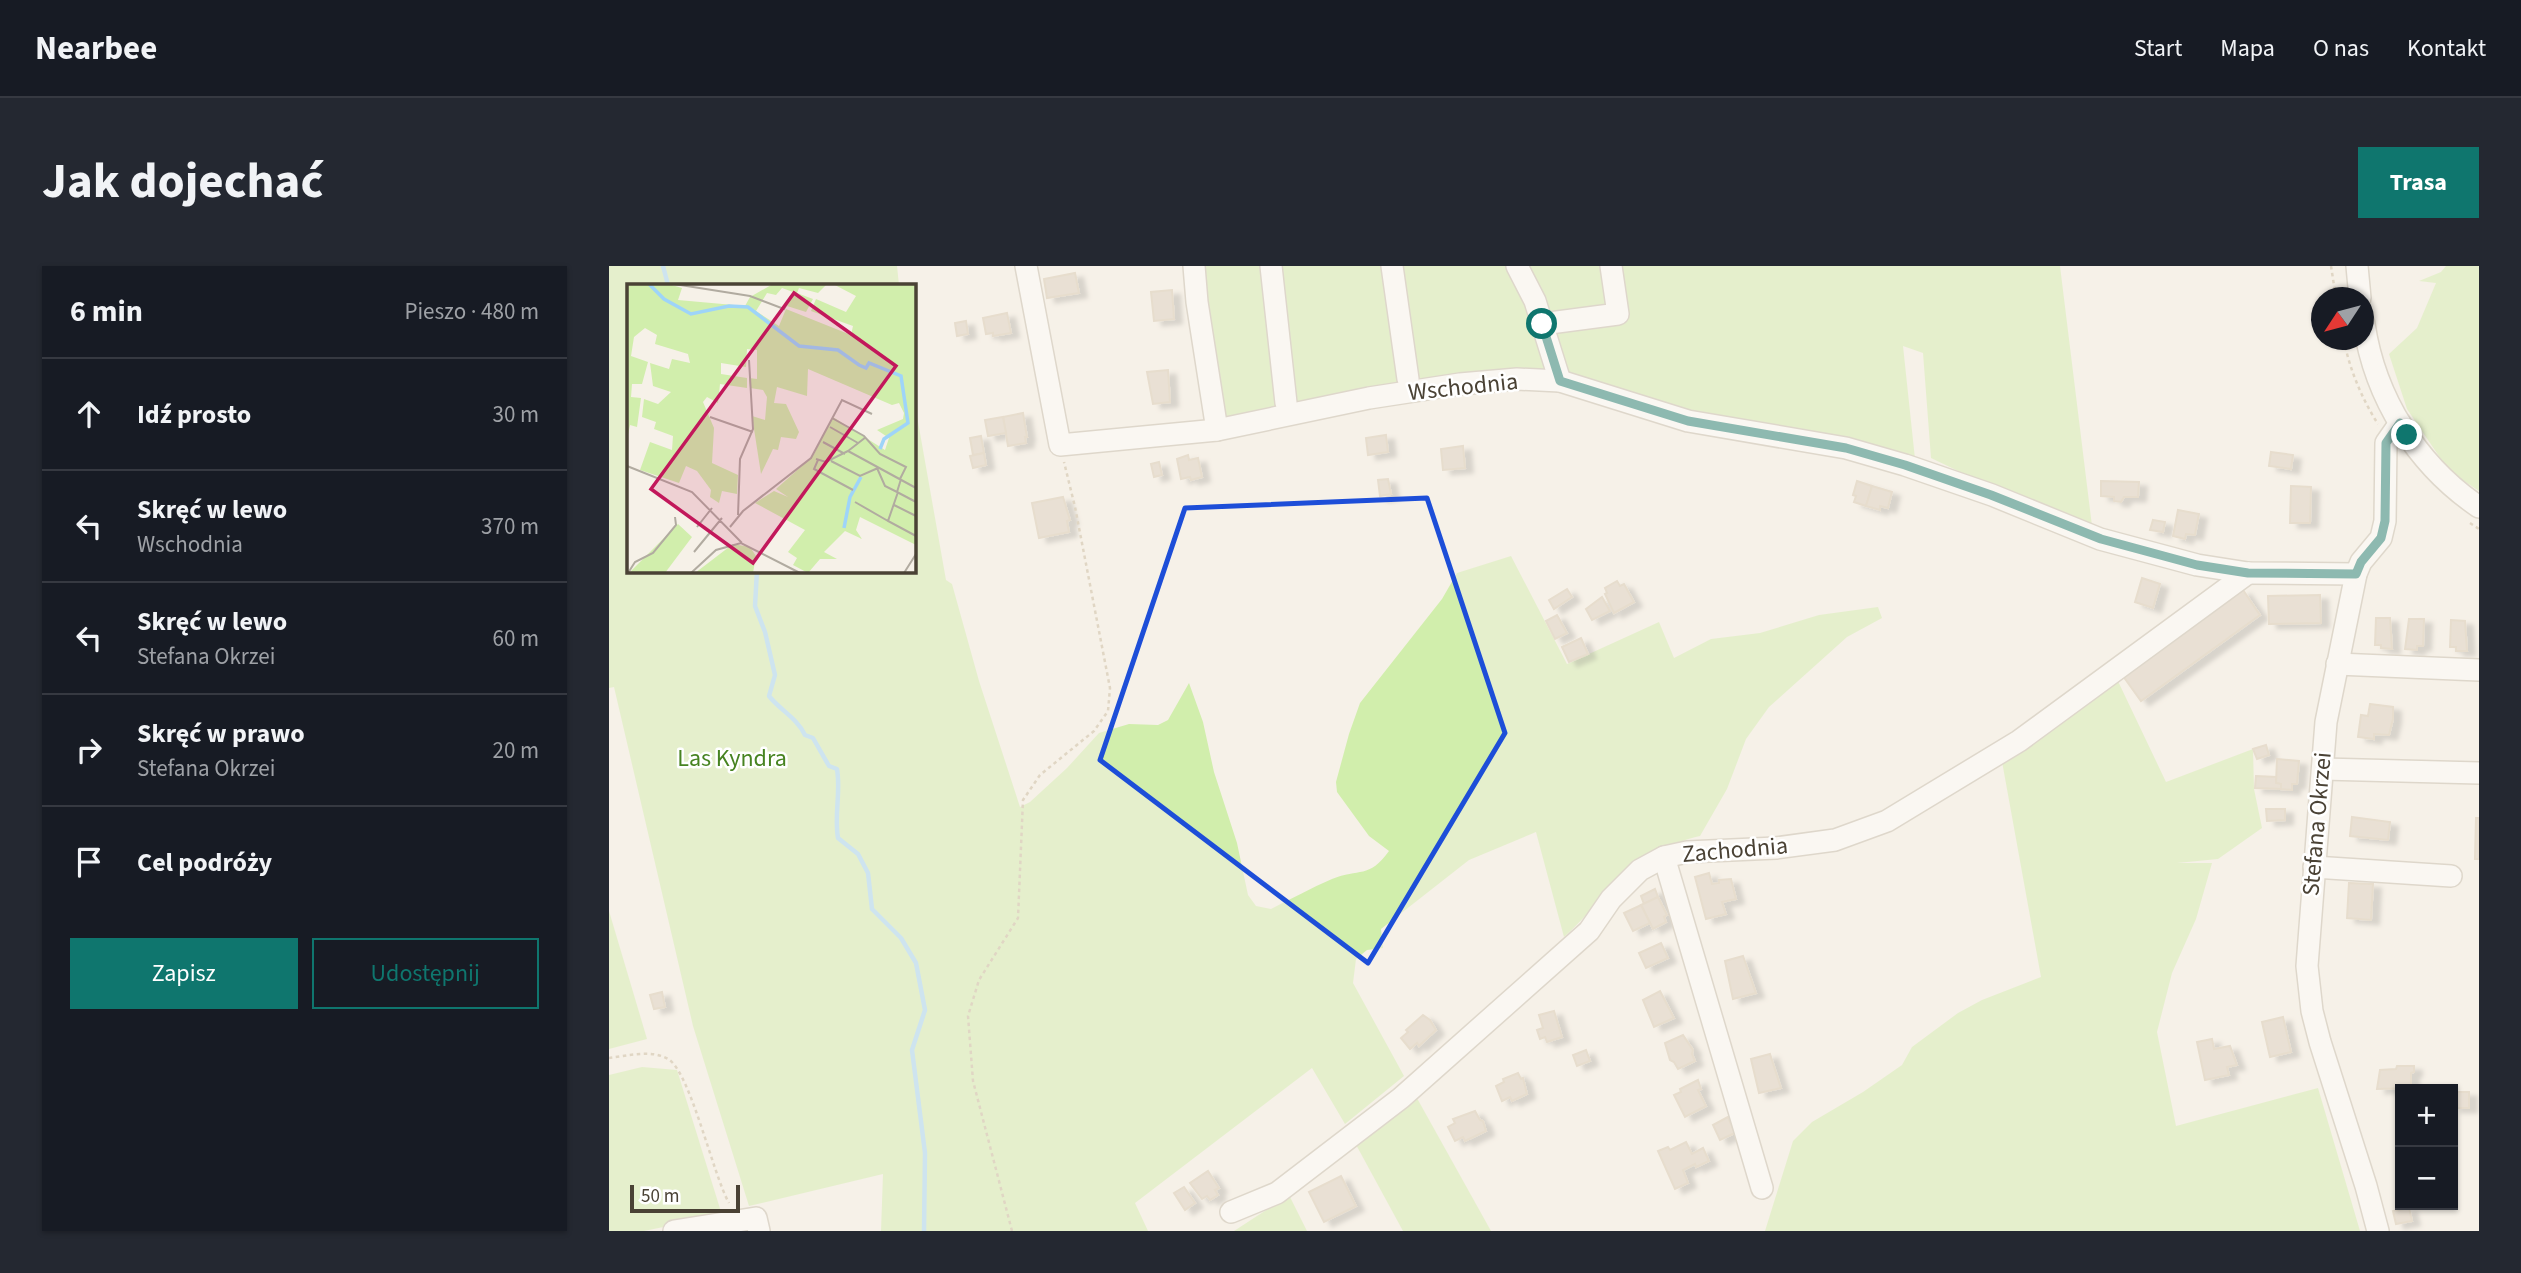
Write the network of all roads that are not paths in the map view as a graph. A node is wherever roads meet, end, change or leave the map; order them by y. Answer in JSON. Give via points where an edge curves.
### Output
{"nodes":[{"id":1,"x":1026,"y":266,"type":"edge"},
{"id":2,"x":1194,"y":266,"type":"edge"},
{"id":3,"x":1271,"y":266,"type":"edge"},
{"id":4,"x":1392,"y":266,"type":"edge"},
{"id":5,"x":1517,"y":266,"type":"edge"},
{"id":6,"x":1611,"y":266,"type":"edge"},
{"id":7,"x":2357,"y":266,"type":"edge"},
{"id":8,"x":2359,"y":287,"type":"edge"},
{"id":9,"x":1542,"y":324,"type":"junction"},
{"id":10,"x":2369,"y":350,"type":"edge"},
{"id":11,"x":1408,"y":379,"type":"dead end"},
{"id":12,"x":1560,"y":381,"type":"junction"},
{"id":13,"x":1286,"y":403,"type":"dead end"},
{"id":14,"x":2400,"y":423,"type":"junction"},
{"id":15,"x":1217,"y":430,"type":"junction"},
{"id":16,"x":2479,"y":507,"type":"edge"},
{"id":17,"x":2248,"y":573,"type":"junction"},
{"id":18,"x":2356,"y":574,"type":"junction"},
{"id":19,"x":2337,"y":664,"type":"junction"},
{"id":20,"x":2479,"y":670,"type":"edge"},
{"id":21,"x":2323,"y":769,"type":"junction"},
{"id":22,"x":2479,"y":773,"type":"edge"},
{"id":23,"x":1664,"y":857,"type":"junction"},
{"id":24,"x":2314,"y":867,"type":"junction"},
{"id":25,"x":2451,"y":876,"type":"dead end"},
{"id":26,"x":1762,"y":1188,"type":"dead end"},
{"id":27,"x":1231,"y":1212,"type":"dead end"},
{"id":28,"x":750,"y":1226,"type":"edge"},
{"id":29,"x":674,"y":1231,"type":"edge"},
{"id":30,"x":2378,"y":1231,"type":"edge"}],
"edges":[{"from":1,"to":15,"type":"street","name":"Wschodnia","via":[[1060,445]]},
{"from":2,"to":15,"type":"street"},
{"from":3,"to":13,"type":"street"},
{"from":4,"to":11,"type":"street"},
{"from":5,"to":9,"type":"street"},
{"from":6,"to":9,"type":"street","via":[[1618,314]]},
{"from":7,"to":8,"type":"street"},
{"from":9,"to":12,"type":"street"},
{"from":10,"to":14,"type":"street","via":[[2374,372]]},
{"from":12,"to":15,"type":"street","name":"Wschodnia","via":[[1460,384]]},
{"from":12,"to":17,"type":"street","name":"Wschodnia","via":[[1688,421],[1846,448],[1991,495],[2101,539],[2197,565]]},
{"from":14,"to":16,"type":"street","via":[[2431,466]]},
{"from":14,"to":18,"type":"street","name":"Stefana Okrzei","via":[[2386,443],[2381,538]]},
{"from":17,"to":18,"type":"street","name":"Wschodnia"},
{"from":17,"to":23,"type":"street","name":"Zachodnia","via":[[2019,741],[1887,821],[1835,840]]},
{"from":18,"to":19,"type":"street","name":"Stefana Okrzei"},
{"from":19,"to":20,"type":"street"},
{"from":19,"to":21,"type":"street","name":"Stefana Okrzei"},
{"from":21,"to":22,"type":"street"},
{"from":21,"to":24,"type":"street","name":"Stefana Okrzei"},
{"from":23,"to":26,"type":"street"},
{"from":23,"to":27,"type":"street","name":"Zachodnia","via":[[1640,870],[1589,931],[1401,1098],[1277,1193]]},
{"from":24,"to":25,"type":"street"},
{"from":24,"to":30,"type":"street","name":"Stefana Okrzei","via":[[2307,966],[2312,1011]]},
{"from":28,"to":29,"type":"street"}]}
